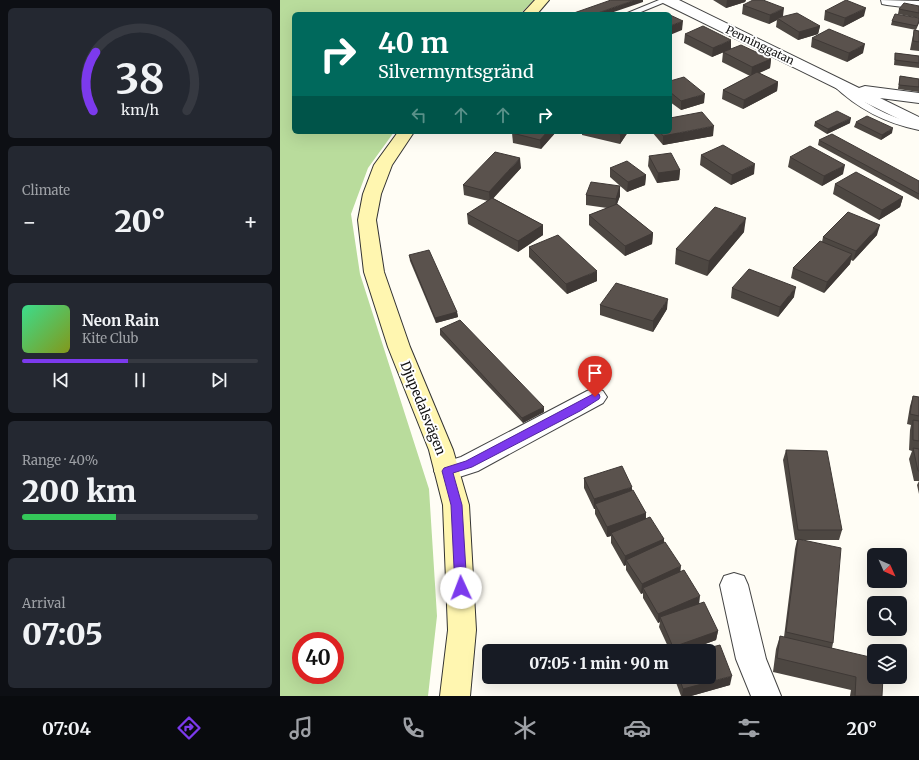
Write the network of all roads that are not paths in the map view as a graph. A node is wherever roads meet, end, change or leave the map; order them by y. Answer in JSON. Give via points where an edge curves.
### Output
{"nodes":[{"id":1,"x":542,"y":0,"type":"edge"},
{"id":2,"x":667,"y":0,"type":"edge"},
{"id":3,"x":887,"y":1,"type":"edge"},
{"id":4,"x":919,"y":5,"type":"edge"},
{"id":5,"x":531,"y":12,"type":"edge"},
{"id":6,"x":634,"y":12,"type":"edge"},
{"id":7,"x":836,"y":83,"type":"junction"},
{"id":8,"x":852,"y":90,"type":"junction"},
{"id":9,"x":919,"y":98,"type":"edge"},
{"id":10,"x":919,"y":124,"type":"edge"},
{"id":11,"x":919,"y":127,"type":"edge"},
{"id":12,"x":405,"y":134,"type":"edge"},
{"id":13,"x":595,"y":397,"type":"dead end"},
{"id":14,"x":447,"y":471,"type":"junction"},
{"id":15,"x":734,"y":585,"type":"dead end"},
{"id":16,"x":455,"y":696,"type":"edge"},
{"id":17,"x":766,"y":696,"type":"edge"}],
"edges":[{"from":1,"to":5,"type":"street"},
{"from":2,"to":6,"type":"lane"},
{"from":2,"to":7,"type":"street","name":"Penninggatan"},
{"from":3,"to":4,"type":"street"},
{"from":7,"to":8,"type":"street","name":"Penninggatan"},
{"from":7,"to":11,"type":"lane","via":[[851,98],[870,110],[906,125]]},
{"from":8,"to":9,"type":"street","name":"Penninggatan"},
{"from":8,"to":10,"type":"street","name":"Penninggatan"},
{"from":12,"to":14,"type":"street","name":"Djupedalsvägen","via":[[383,165],[372,194],[367,220],[374,272],[399,347]]},
{"from":13,"to":14,"type":"street","via":[[469,464]]},
{"from":14,"to":16,"type":"street","name":"Djupedalsvägen","via":[[456,505],[462,607]]},
{"from":15,"to":17,"type":"street","via":[[751,659]]}]}
